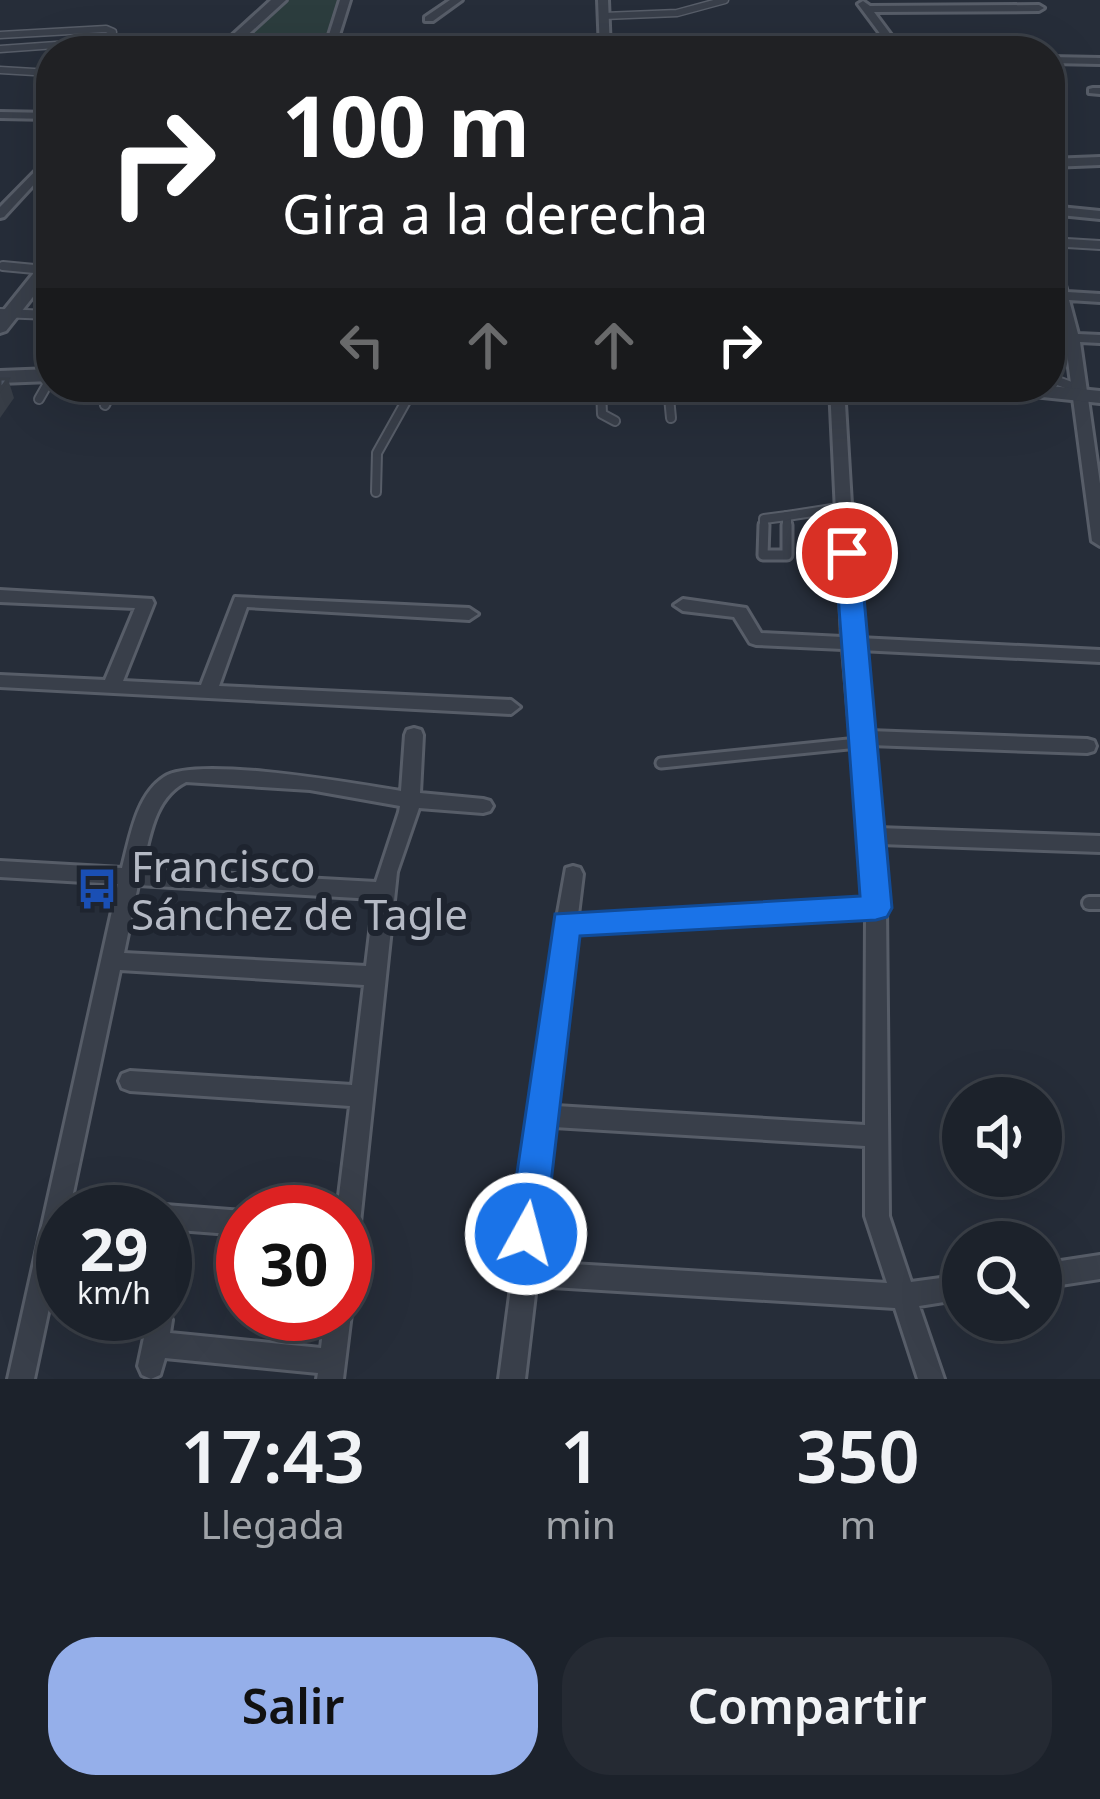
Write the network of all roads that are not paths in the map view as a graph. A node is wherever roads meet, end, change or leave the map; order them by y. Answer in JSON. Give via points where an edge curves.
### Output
{"nodes":[{"id":1,"x":279,"y":0,"type":"edge"},
{"id":2,"x":345,"y":0,"type":"edge"},
{"id":3,"x":457,"y":0,"type":"edge"},
{"id":4,"x":603,"y":0,"type":"edge"},
{"id":5,"x":725,"y":0,"type":"edge"},
{"id":6,"x":863,"y":4,"type":"edge"},
{"id":7,"x":952,"y":4,"type":"edge"},
{"id":8,"x":1020,"y":4,"type":"edge"},
{"id":9,"x":1039,"y":8,"type":"dead end"},
{"id":10,"x":604,"y":16,"type":"junction"},
{"id":11,"x":430,"y":19,"type":"dead end"},
{"id":12,"x":0,"y":35,"type":"edge"},
{"id":13,"x":112,"y":36,"type":"edge"},
{"id":14,"x":239,"y":36,"type":"edge"},
{"id":15,"x":334,"y":36,"type":"edge"},
{"id":16,"x":604,"y":36,"type":"edge"},
{"id":17,"x":887,"y":36,"type":"edge"},
{"id":18,"x":36,"y":46,"type":"edge"},
{"id":19,"x":0,"y":49,"type":"edge"},
{"id":20,"x":1065,"y":60,"type":"edge"},
{"id":21,"x":1100,"y":61,"type":"edge"},
{"id":22,"x":0,"y":70,"type":"edge"},
{"id":23,"x":36,"y":72,"type":"edge"},
{"id":24,"x":0,"y":115,"type":"edge"},
{"id":25,"x":36,"y":116,"type":"edge"},
{"id":26,"x":1100,"y":161,"type":"edge"},
{"id":27,"x":1065,"y":162,"type":"edge"},
{"id":28,"x":36,"y":176,"type":"edge"},
{"id":29,"x":1065,"y":211,"type":"edge"},
{"id":30,"x":0,"y":214,"type":"edge"},
{"id":31,"x":1100,"y":214,"type":"edge"},
{"id":32,"x":1065,"y":243,"type":"edge"},
{"id":33,"x":1100,"y":244,"type":"edge"},
{"id":34,"x":3,"y":266,"type":"edge"},
{"id":35,"x":36,"y":266,"type":"edge"},
{"id":36,"x":36,"y":280,"type":"edge"},
{"id":37,"x":1065,"y":296,"type":"edge"},
{"id":38,"x":1100,"y":298,"type":"edge"},
{"id":39,"x":1065,"y":305,"type":"edge"},
{"id":40,"x":36,"y":316,"type":"edge"},
{"id":41,"x":4,"y":318,"type":"edge"},
{"id":42,"x":1072,"y":338,"type":"junction"},
{"id":43,"x":1100,"y":339,"type":"edge"},
{"id":44,"x":0,"y":377,"type":"edge"},
{"id":45,"x":36,"y":381,"type":"edge"},
{"id":46,"x":1086,"y":393,"type":"edge"},
{"id":47,"x":106,"y":402,"type":"edge"},
{"id":48,"x":406,"y":402,"type":"edge"},
{"id":49,"x":602,"y":402,"type":"edge"},
{"id":50,"x":669,"y":402,"type":"edge"},
{"id":51,"x":838,"y":402,"type":"edge"},
{"id":52,"x":105,"y":405,"type":"dead end"},
{"id":53,"x":671,"y":418,"type":"dead end"},
{"id":54,"x":614,"y":421,"type":"dead end"},
{"id":55,"x":1093,"y":440,"type":"edge"},
{"id":56,"x":376,"y":492,"type":"dead end"},
{"id":57,"x":845,"y":508,"type":"junction"},
{"id":58,"x":787,"y":515,"type":"junction"},
{"id":59,"x":1100,"y":541,"type":"edge"},
{"id":60,"x":0,"y":596,"type":"edge"},
{"id":61,"x":683,"y":605,"type":"dead end"},
{"id":62,"x":470,"y":614,"type":"dead end"},
{"id":63,"x":851,"y":644,"type":"junction"},
{"id":64,"x":1100,"y":656,"type":"edge"},
{"id":65,"x":0,"y":681,"type":"edge"},
{"id":66,"x":111,"y":688,"type":"junction"},
{"id":67,"x":207,"y":692,"type":"junction"},
{"id":68,"x":511,"y":707,"type":"dead end"},
{"id":69,"x":413,"y":735,"type":"dead end"},
{"id":70,"x":862,"y":740,"type":"junction"},
{"id":71,"x":1087,"y":746,"type":"dead end"},
{"id":72,"x":661,"y":763,"type":"dead end"},
{"id":73,"x":410,"y":800,"type":"junction"},
{"id":74,"x":483,"y":806,"type":"dead end"},
{"id":75,"x":871,"y":836,"type":"junction"},
{"id":76,"x":1100,"y":844,"type":"edge"},
{"id":77,"x":0,"y":869,"type":"edge"},
{"id":78,"x":573,"y":874,"type":"dead end"},
{"id":79,"x":130,"y":876,"type":"junction"},
{"id":80,"x":385,"y":891,"type":"junction"},
{"id":81,"x":876,"y":908,"type":"junction"},
{"id":82,"x":566,"y":924,"type":"junction"},
{"id":83,"x":111,"y":961,"type":"junction"},
{"id":84,"x":374,"y":976,"type":"junction"},
{"id":85,"x":130,"y":1081,"type":"dead end"},
{"id":86,"x":362,"y":1096,"type":"junction"},
{"id":87,"x":542,"y":1115,"type":"junction"},
{"id":88,"x":876,"y":1136,"type":"junction"},
{"id":89,"x":352,"y":1185,"type":"edge"},
{"id":90,"x":1100,"y":1267,"type":"edge"},
{"id":91,"x":521,"y":1273,"type":"junction"},
{"id":92,"x":1062,"y":1273,"type":"edge"},
{"id":93,"x":942,"y":1290,"type":"edge"},
{"id":94,"x":901,"y":1296,"type":"junction"},
{"id":95,"x":335,"y":1341,"type":"edge"},
{"id":96,"x":155,"y":1344,"type":"dead end"},
{"id":97,"x":331,"y":1371,"type":"edge"},
{"id":98,"x":21,"y":1379,"type":"edge"},
{"id":99,"x":512,"y":1379,"type":"edge"},
{"id":100,"x":931,"y":1379,"type":"edge"}],
"edges":[{"from":1,"to":14,"type":"street"},
{"from":2,"to":15,"type":"street"},
{"from":3,"to":11,"type":"street"},
{"from":4,"to":10,"type":"street"},
{"from":5,"to":10,"type":"lane","via":[[677,13]]},
{"from":6,"to":7,"type":"street"},
{"from":6,"to":17,"type":"street"},
{"from":7,"to":8,"type":"street"},
{"from":8,"to":9,"type":"street"},
{"from":10,"to":16,"type":"street"},
{"from":12,"to":13,"type":"lane","via":[[106,29]]},
{"from":18,"to":19,"type":"lane"},
{"from":20,"to":21,"type":"street"},
{"from":22,"to":23,"type":"lane"},
{"from":24,"to":25,"type":"street"},
{"from":26,"to":27,"type":"street"},
{"from":28,"to":30,"type":"street"},
{"from":29,"to":31,"type":"street"},
{"from":32,"to":33,"type":"lane"},
{"from":34,"to":35,"type":"lane"},
{"from":36,"to":41,"type":"street"},
{"from":37,"to":38,"type":"street"},
{"from":39,"to":42,"type":"street"},
{"from":40,"to":41,"type":"lane"},
{"from":42,"to":43,"type":"street"},
{"from":42,"to":46,"type":"street"},
{"from":44,"to":45,"type":"street"},
{"from":46,"to":55,"type":"street"},
{"from":47,"to":52,"type":"lane"},
{"from":48,"to":56,"type":"lane","via":[[377,453]]},
{"from":49,"to":54,"type":"lane","via":[[602,414]]},
{"from":50,"to":53,"type":"lane"},
{"from":51,"to":57,"type":"street"},
{"from":55,"to":59,"type":"street"},
{"from":57,"to":58,"type":"lane"},
{"from":57,"to":63,"type":"street"},
{"from":58,"to":58,"type":"lane","via":[[787,555],[763,555],[760,522]]},
{"from":60,"to":66,"type":"street","via":[[146,603]]},
{"from":61,"to":63,"type":"street","via":[[740,612],[756,640]]},
{"from":62,"to":67,"type":"street","via":[[241,602]]},
{"from":63,"to":64,"type":"street"},
{"from":63,"to":70,"type":"street"},
{"from":65,"to":66,"type":"street"},
{"from":66,"to":67,"type":"street"},
{"from":67,"to":68,"type":"street"},
{"from":69,"to":73,"type":"street"},
{"from":70,"to":71,"type":"street"},
{"from":70,"to":72,"type":"lane"},
{"from":70,"to":75,"type":"street"},
{"from":73,"to":74,"type":"street"},
{"from":73,"to":79,"type":"street","via":[[310,783],[171,778],[149,812]]},
{"from":73,"to":80,"type":"street"},
{"from":75,"to":76,"type":"street"},
{"from":75,"to":81,"type":"street"},
{"from":77,"to":79,"type":"street"},
{"from":78,"to":82,"type":"street"},
{"from":79,"to":80,"type":"street"},
{"from":79,"to":83,"type":"street"},
{"from":80,"to":84,"type":"street"},
{"from":81,"to":82,"type":"street"},
{"from":81,"to":88,"type":"street"},
{"from":82,"to":87,"type":"street"},
{"from":83,"to":84,"type":"street"},
{"from":83,"to":98,"type":"street"},
{"from":84,"to":86,"type":"street"},
{"from":85,"to":86,"type":"street"},
{"from":86,"to":89,"type":"street"},
{"from":87,"to":88,"type":"street"},
{"from":87,"to":91,"type":"street"},
{"from":88,"to":94,"type":"street","via":[[877,1216]]},
{"from":90,"to":92,"type":"street"},
{"from":91,"to":94,"type":"street"},
{"from":91,"to":99,"type":"street"},
{"from":93,"to":94,"type":"street"},
{"from":94,"to":100,"type":"street"},
{"from":95,"to":97,"type":"street"},
{"from":96,"to":97,"type":"street"}]}
